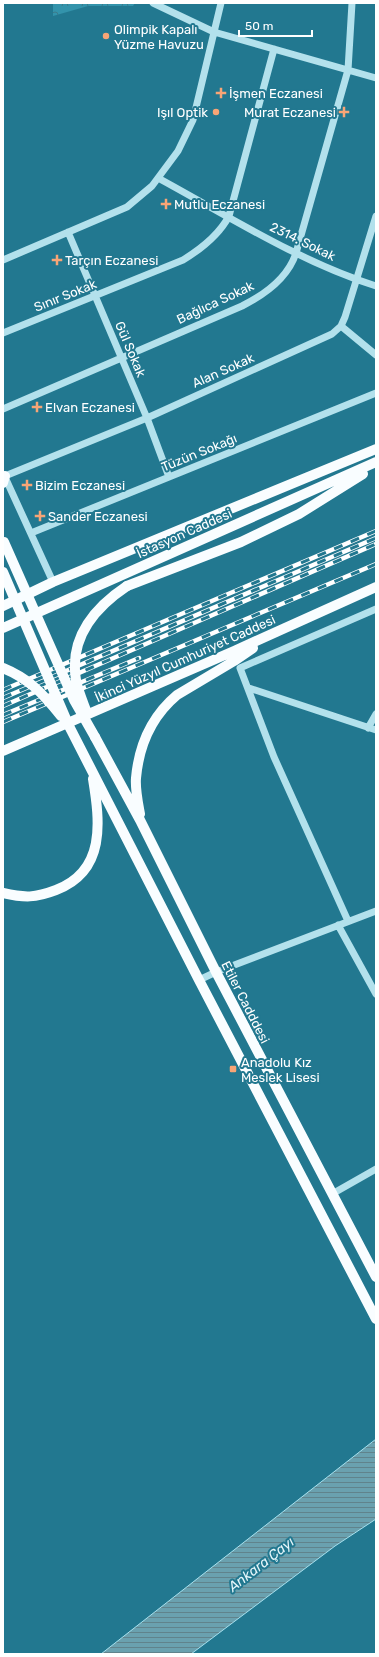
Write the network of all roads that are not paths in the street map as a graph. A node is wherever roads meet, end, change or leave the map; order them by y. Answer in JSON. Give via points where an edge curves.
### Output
{"nodes":[{"id":1,"x":154,"y":3,"type":"edge"},
{"id":2,"x":221,"y":3,"type":"edge"},
{"id":3,"x":352,"y":3,"type":"edge"},
{"id":4,"x":214,"y":32,"type":"junction"},
{"id":5,"x":274,"y":49,"type":"junction"},
{"id":6,"x":348,"y":70,"type":"junction"},
{"id":7,"x":376,"y":78,"type":"edge"},
{"id":8,"x":158,"y":178,"type":"junction"},
{"id":9,"x":229,"y":216,"type":"junction"},
{"id":10,"x":376,"y":216,"type":"edge"},
{"id":11,"x":68,"y":232,"type":"junction"},
{"id":12,"x":296,"y":253,"type":"junction"},
{"id":13,"x":3,"y":260,"type":"edge"},
{"id":14,"x":357,"y":280,"type":"junction"},
{"id":15,"x":376,"y":286,"type":"edge"},
{"id":16,"x":95,"y":296,"type":"junction"},
{"id":17,"x":341,"y":326,"type":"junction"},
{"id":18,"x":3,"y":333,"type":"edge"},
{"id":19,"x":376,"y":356,"type":"edge"},
{"id":20,"x":122,"y":358,"type":"junction"},
{"id":21,"x":376,"y":393,"type":"edge"},
{"id":22,"x":3,"y":409,"type":"edge"},
{"id":23,"x":147,"y":418,"type":"junction"},
{"id":24,"x":376,"y":449,"type":"edge"},
{"id":25,"x":376,"y":462,"type":"edge"},
{"id":26,"x":376,"y":466,"type":"edge"},
{"id":27,"x":4,"y":477,"type":"edge"},
{"id":28,"x":169,"y":477,"type":"junction"},
{"id":29,"x":31,"y":533,"type":"junction"},
{"id":30,"x":3,"y":540,"type":"edge"},
{"id":31,"x":3,"y":572,"type":"edge"},
{"id":32,"x":53,"y":582,"type":"junction"},
{"id":33,"x":376,"y":588,"type":"edge"},
{"id":34,"x":3,"y":606,"type":"edge"},
{"id":35,"x":376,"y":609,"type":"edge"},
{"id":36,"x":3,"y":628,"type":"edge"},
{"id":37,"x":275,"y":633,"type":"junction"},
{"id":38,"x":3,"y":668,"type":"edge"},
{"id":39,"x":248,"y":688,"type":"junction"},
{"id":40,"x":376,"y":714,"type":"edge"},
{"id":41,"x":69,"y":726,"type":"junction"},
{"id":42,"x":368,"y":728,"type":"junction"},
{"id":43,"x":376,"y":730,"type":"edge"},
{"id":44,"x":46,"y":733,"type":"junction"},
{"id":45,"x":95,"y":737,"type":"junction"},
{"id":46,"x":3,"y":751,"type":"edge"},
{"id":47,"x":3,"y":758,"type":"edge"},
{"id":48,"x":91,"y":770,"type":"junction"},
{"id":49,"x":140,"y":820,"type":"junction"},
{"id":50,"x":3,"y":892,"type":"edge"},
{"id":51,"x":376,"y":911,"type":"edge"},
{"id":52,"x":348,"y":921,"type":"junction"},
{"id":53,"x":338,"y":925,"type":"junction"},
{"id":54,"x":216,"y":972,"type":"junction"},
{"id":55,"x":199,"y":980,"type":"junction"},
{"id":56,"x":376,"y":994,"type":"edge"},
{"id":57,"x":376,"y":1169,"type":"edge"},
{"id":58,"x":332,"y":1194,"type":"junction"},
{"id":59,"x":376,"y":1277,"type":"edge"},
{"id":60,"x":376,"y":1320,"type":"edge"}],
"edges":[{"from":1,"to":4,"type":"street"},
{"from":2,"to":4,"type":"street"},
{"from":3,"to":6,"type":"street","name":"Bağlıca Sokak"},
{"from":4,"to":5,"type":"street"},
{"from":4,"to":8,"type":"street","via":[[193,120],[178,152]]},
{"from":5,"to":6,"type":"street"},
{"from":5,"to":9,"type":"street","name":"Sınır Sokak"},
{"from":6,"to":7,"type":"street"},
{"from":6,"to":12,"type":"street","name":"Bağlıca Sokak"},
{"from":8,"to":9,"type":"street","name":"2314. Sokak"},
{"from":8,"to":11,"type":"street","via":[[126,207]]},
{"from":9,"to":12,"type":"street","name":"2314. Sokak"},
{"from":9,"to":16,"type":"street","name":"Sınır Sokak","via":[[213,237],[182,260]]},
{"from":10,"to":14,"type":"street"},
{"from":11,"to":13,"type":"street"},
{"from":11,"to":16,"type":"street","name":"Gül Sokak"},
{"from":12,"to":14,"type":"street","name":"2314. Sokak"},
{"from":12,"to":20,"type":"street","name":"Bağlıca Sokak","via":[[294,261],[284,275],[254,299]]},
{"from":14,"to":15,"type":"street","name":"2314. Sokak"},
{"from":14,"to":17,"type":"street"},
{"from":16,"to":18,"type":"street","name":"Sınır Sokak"},
{"from":16,"to":20,"type":"street","name":"Gül Sokak"},
{"from":17,"to":19,"type":"street"},
{"from":17,"to":23,"type":"street","name":"Alan Sokak","via":[[328,337]]},
{"from":20,"to":22,"type":"street","name":"Bağlıca Sokak"},
{"from":20,"to":23,"type":"street","name":"Gül Sokak"},
{"from":21,"to":28,"type":"street","name":"Tüzün Sokağı"},
{"from":23,"to":27,"type":"street","name":"Alan Sokak"},
{"from":23,"to":28,"type":"street","name":"Gül Sokak"},
{"from":24,"to":32,"type":"main road","name":"İstasyon Caddesi"},
{"from":25,"to":36,"type":"main road","name":"İstasyon Caddesi"},
{"from":26,"to":45,"type":"main road","bridge":true,"via":[[299,514],[241,542],[127,586],[111,597],[97,611],[83,632],[77,647],[76,681]]},
{"from":27,"to":29,"type":"street"},
{"from":28,"to":29,"type":"street","name":"Tüzün Sokağı"},
{"from":29,"to":32,"type":"street"},
{"from":30,"to":45,"type":"main road","bridge":true,"via":[[74,700]]},
{"from":31,"to":41,"type":"main road","bridge":true},
{"from":32,"to":34,"type":"main road","name":"İstasyon Caddesi"},
{"from":33,"to":37,"type":"main road","name":"İkinci Yüzyıl Cumhuriyet Caddesi"},
{"from":35,"to":39,"type":"street","via":[[240,668]]},
{"from":37,"to":44,"type":"main road","name":"İkinci Yüzyıl Cumhuriyet Caddesi"},
{"from":37,"to":49,"type":"main road","via":[[169,701],[150,726],[143,741],[136,779]]},
{"from":38,"to":41,"type":"main road","bridge":true,"via":[[20,675],[44,696]]},
{"from":39,"to":42,"type":"street"},
{"from":39,"to":52,"type":"street","via":[[274,757]]},
{"from":40,"to":42,"type":"street"},
{"from":41,"to":48,"type":"main road"},
{"from":42,"to":43,"type":"street"},
{"from":44,"to":46,"type":"main road","name":"İkinci Yüzyıl Cumhuriyet Caddesi"},
{"from":44,"to":47,"type":"main road"},
{"from":45,"to":49,"type":"main road","name":"Etiler Cadddesi"},
{"from":48,"to":50,"type":"main road","via":[[98,824],[93,855],[88,865],[78,877],[64,887],[45,894],[31,898]]},
{"from":48,"to":55,"type":"main road"},
{"from":49,"to":54,"type":"main road","name":"Etiler Cadddesi"},
{"from":51,"to":52,"type":"street"},
{"from":52,"to":53,"type":"street"},
{"from":53,"to":54,"type":"street"},
{"from":53,"to":56,"type":"street"},
{"from":54,"to":55,"type":"street"},
{"from":54,"to":58,"type":"main road","name":"Etiler Cadddesi"},
{"from":55,"to":60,"type":"main road"},
{"from":57,"to":58,"type":"street"},
{"from":58,"to":59,"type":"main road","name":"Etiler Cadddesi"}]}
